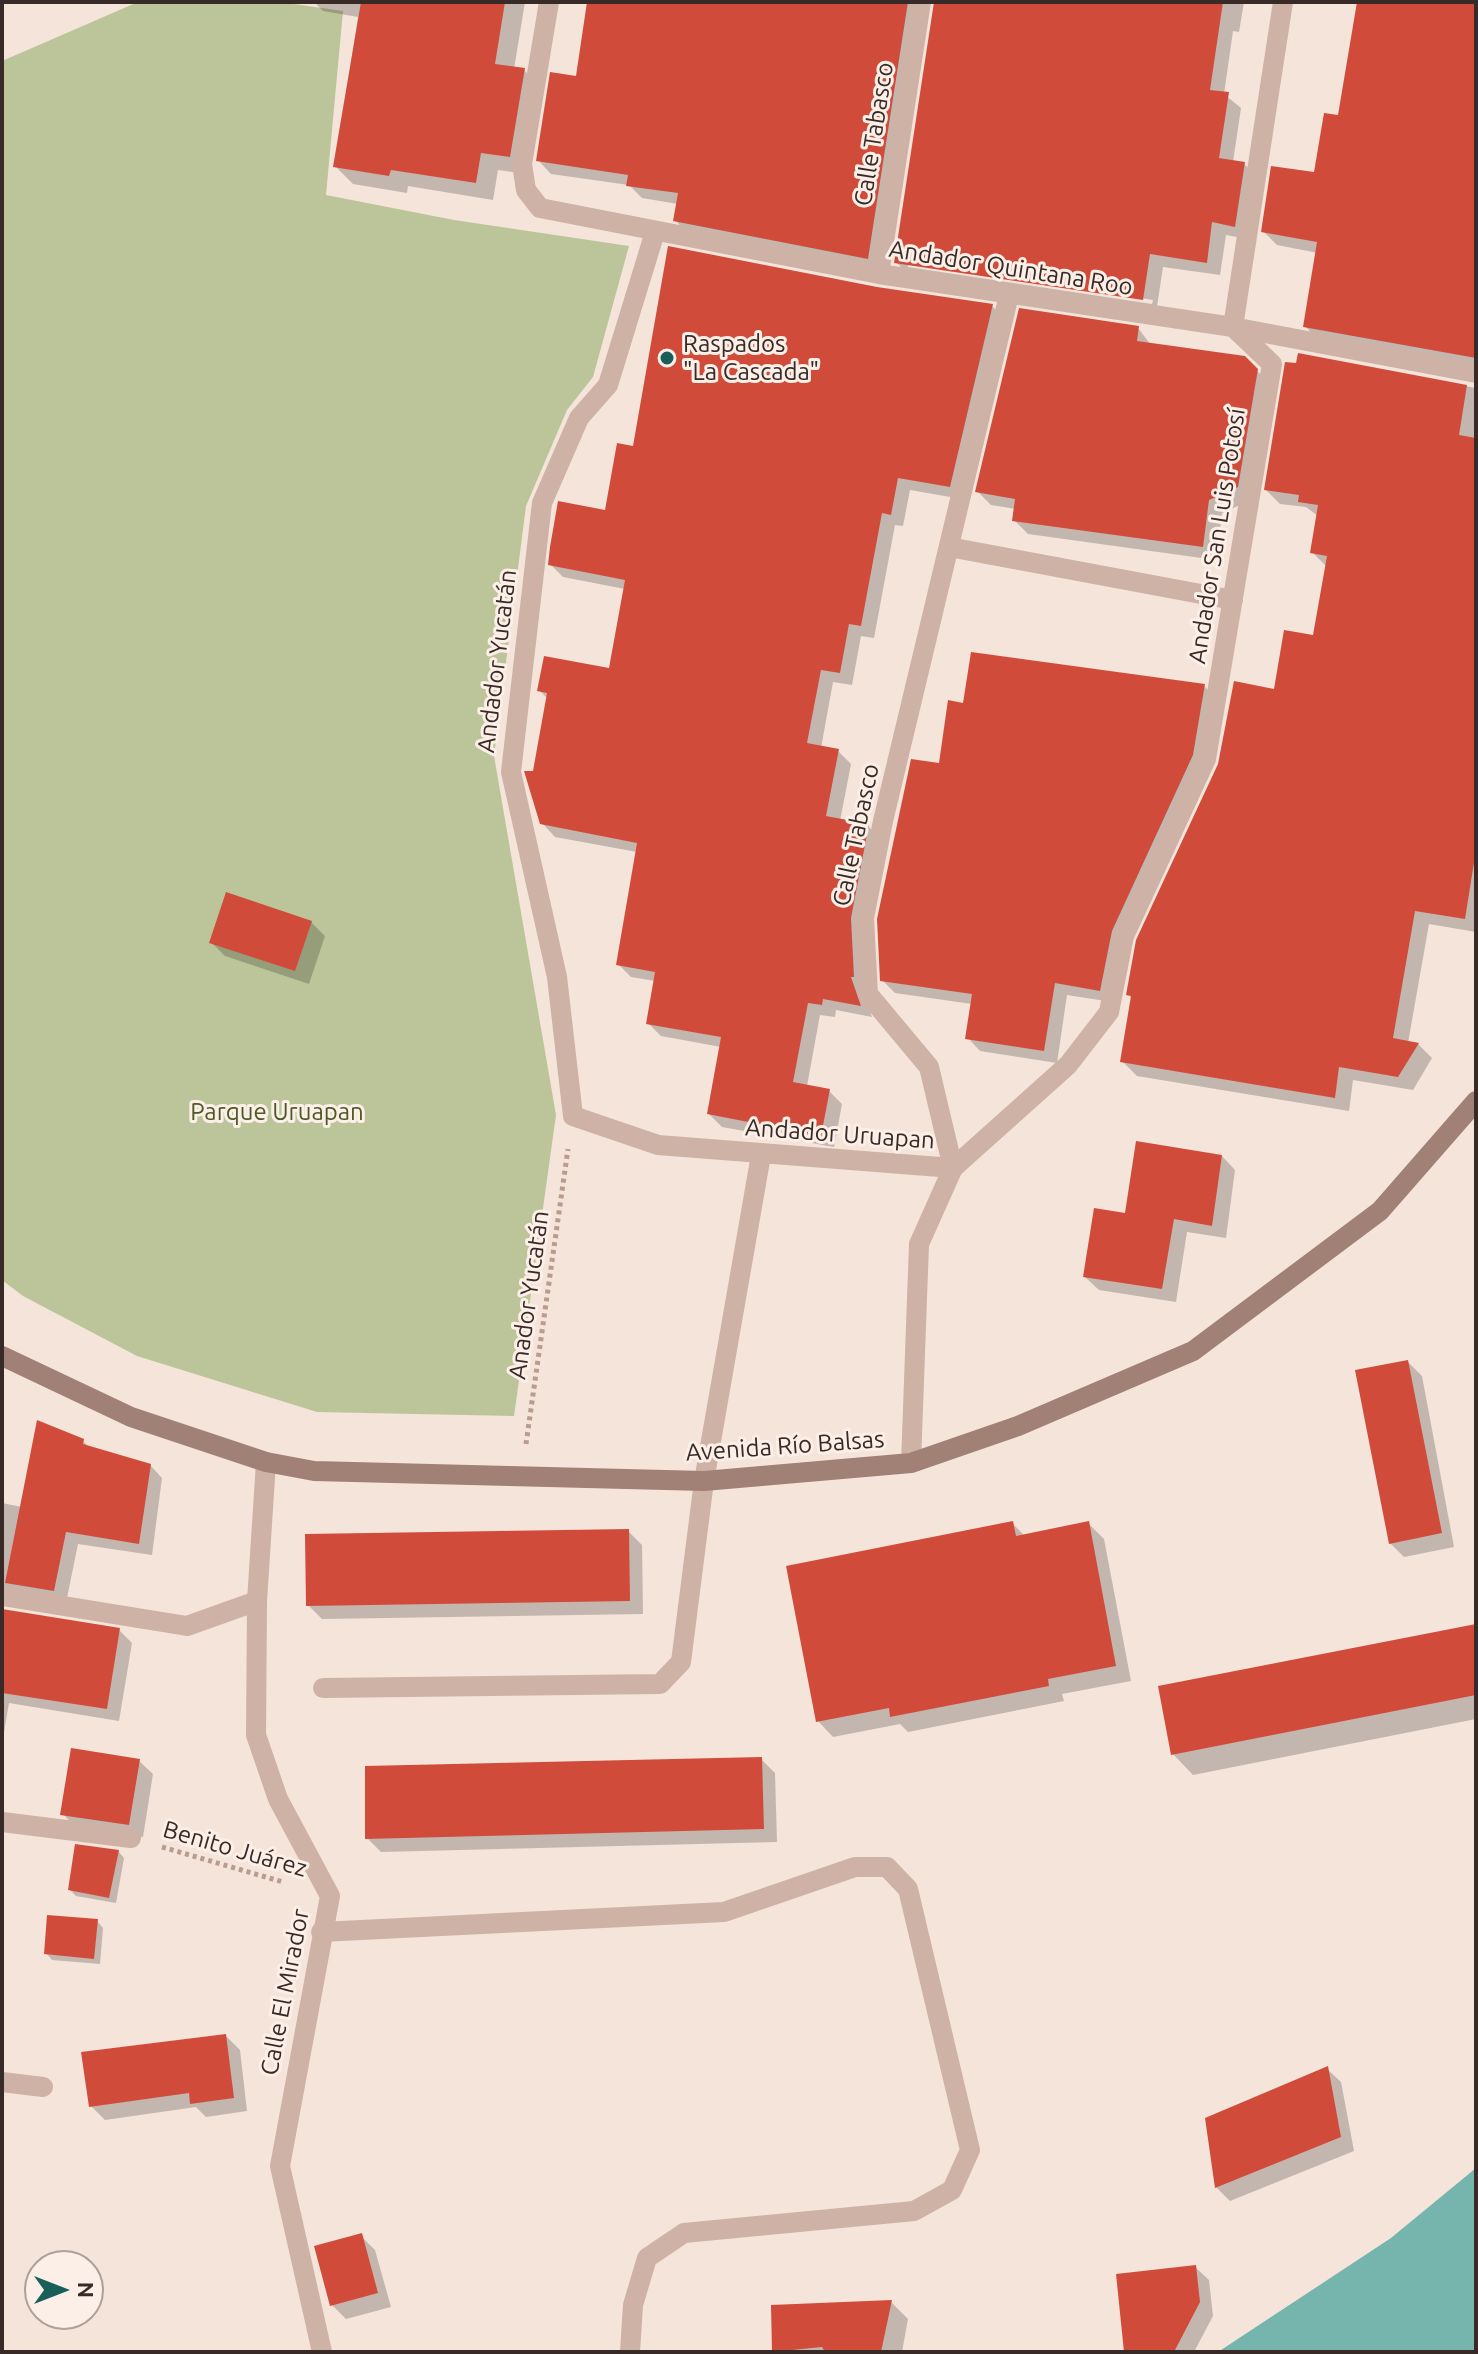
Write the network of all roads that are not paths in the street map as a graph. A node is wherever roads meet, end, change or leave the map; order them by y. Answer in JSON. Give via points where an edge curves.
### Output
{"nodes":[{"id":1,"x":549,"y":2,"type":"edge"},
{"id":2,"x":921,"y":2,"type":"edge"},
{"id":3,"x":1283,"y":2,"type":"edge"},
{"id":4,"x":655,"y":232,"type":"junction"},
{"id":5,"x":879,"y":274,"type":"junction"},
{"id":6,"x":1009,"y":295,"type":"junction"},
{"id":7,"x":1233,"y":327,"type":"junction"},
{"id":8,"x":1476,"y":373,"type":"edge"},
{"id":9,"x":949,"y":547,"type":"junction"},
{"id":10,"x":1233,"y":600,"type":"junction"},
{"id":11,"x":1068,"y":1065,"type":"joint"},
{"id":12,"x":1476,"y":1101,"type":"edge"},
{"id":13,"x":573,"y":1116,"type":"joint"},
{"id":14,"x":761,"y":1155,"type":"junction"},
{"id":15,"x":953,"y":1168,"type":"junction"},
{"id":16,"x":2,"y":1356,"type":"edge"},
{"id":17,"x":266,"y":1462,"type":"junction"},
{"id":18,"x":911,"y":1463,"type":"junction"},
{"id":19,"x":704,"y":1481,"type":"junction"},
{"id":20,"x":2,"y":1596,"type":"edge"},
{"id":21,"x":257,"y":1601,"type":"junction"},
{"id":22,"x":323,"y":1688,"type":"dead end"},
{"id":23,"x":2,"y":1822,"type":"edge"},
{"id":24,"x":131,"y":1838,"type":"road end"},
{"id":25,"x":321,"y":1932,"type":"junction"},
{"id":26,"x":2,"y":2082,"type":"edge"},
{"id":27,"x":43,"y":2087,"type":"dead end"},
{"id":28,"x":322,"y":2352,"type":"edge"},
{"id":29,"x":630,"y":2352,"type":"edge"}],
"edges":[{"from":1,"to":4,"type":"street","name":"Andador Quintana Roo","via":[[522,164],[526,190],[540,208]]},
{"from":2,"to":5,"type":"street","name":"Calle Tabasco"},
{"from":3,"to":7,"type":"street"},
{"from":4,"to":5,"type":"street","name":"Andador Quintana Roo"},
{"from":4,"to":13,"type":"street","name":"Andador Yucatán","via":[[608,385],[579,418],[542,503],[511,772],[557,977]]},
{"from":5,"to":6,"type":"street","name":"Andador Quintana Roo"},
{"from":6,"to":7,"type":"street","name":"Andador Quintana Roo"},
{"from":6,"to":9,"type":"street","name":"Calle Tabasco"},
{"from":7,"to":8,"type":"street","name":"Andador Quintana Roo"},
{"from":7,"to":10,"type":"street","name":"Andador San Luis Potosí","via":[[1272,364]]},
{"from":9,"to":10,"type":"street"},
{"from":9,"to":15,"type":"street","name":"Calle Tabasco","via":[[864,918],[868,994],[929,1067]]},
{"from":10,"to":11,"type":"street","name":"Andador San Luis Potosí","via":[[1206,759],[1124,936],[1109,1012]]},
{"from":11,"to":15,"type":"street","name":"Andador Uruapan"},
{"from":12,"to":18,"type":"street","name":"Avenida Río Balsas","via":[[1380,1211],[1193,1351],[1018,1426]]},
{"from":13,"to":14,"type":"street","name":"Andador Uruapan","via":[[658,1145]]},
{"from":14,"to":15,"type":"street","name":"Andador Uruapan"},
{"from":14,"to":19,"type":"street"},
{"from":15,"to":18,"type":"street","via":[[919,1244]]},
{"from":16,"to":17,"type":"street","name":"Avenida Río Balsas","via":[[131,1417]]},
{"from":17,"to":19,"type":"street","name":"Avenida Río Balsas","via":[[314,1471]]},
{"from":17,"to":21,"type":"street","name":"Calle El Mirador"},
{"from":18,"to":19,"type":"street","name":"Avenida Río Balsas"},
{"from":19,"to":22,"type":"street","via":[[681,1662],[660,1684]]},
{"from":20,"to":21,"type":"street","via":[[187,1626]]},
{"from":21,"to":25,"type":"street","name":"Calle El Mirador","via":[[256,1735],[278,1799],[330,1896]]},
{"from":23,"to":24,"type":"street"},
{"from":25,"to":28,"type":"street","name":"Calle El Mirador","via":[[280,2166]]},
{"from":25,"to":29,"type":"street","via":[[724,1912],[855,1867],[887,1867],[908,1889],[970,2150],[952,2190],[914,2211],[684,2233],[647,2258],[633,2305]]},
{"from":26,"to":27,"type":"street"}]}
